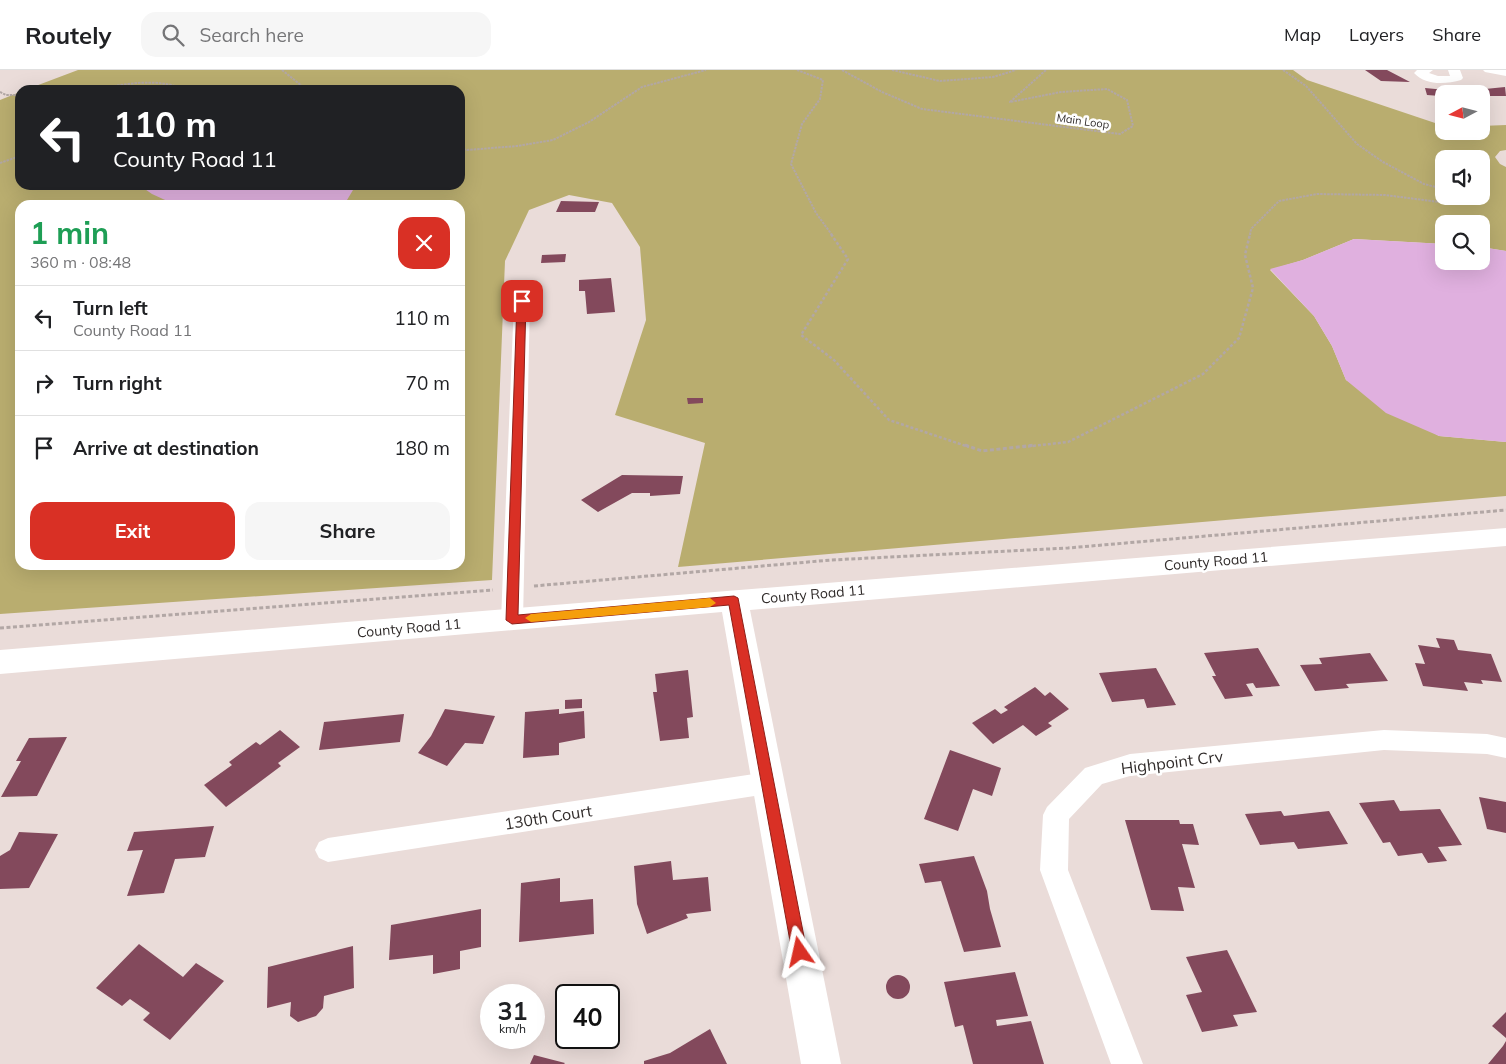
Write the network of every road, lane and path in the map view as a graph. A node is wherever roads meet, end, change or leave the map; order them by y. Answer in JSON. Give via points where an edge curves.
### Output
{"nodes":[{"id":1,"x":282,"y":70,"type":"edge"},
{"id":2,"x":706,"y":70,"type":"edge"},
{"id":3,"x":797,"y":70,"type":"edge"},
{"id":4,"x":842,"y":70,"type":"edge"},
{"id":5,"x":892,"y":70,"type":"edge"},
{"id":6,"x":1016,"y":70,"type":"edge"},
{"id":7,"x":1046,"y":70,"type":"edge"},
{"id":8,"x":1283,"y":70,"type":"edge"},
{"id":9,"x":1427,"y":70,"type":"edge"},
{"id":10,"x":1454,"y":70,"type":"edge"},
{"id":11,"x":1489,"y":70,"type":"edge"},
{"id":12,"x":1506,"y":73,"type":"edge"},
{"id":13,"x":119,"y":85,"type":"edge"},
{"id":14,"x":173,"y":85,"type":"edge"},
{"id":15,"x":301,"y":85,"type":"edge"},
{"id":16,"x":0,"y":92,"type":"edge"},
{"id":17,"x":15,"y":95,"type":"edge"},
{"id":18,"x":465,"y":150,"type":"edge"},
{"id":19,"x":15,"y":158,"type":"edge"},
{"id":20,"x":0,"y":163,"type":"edge"},
{"id":21,"x":1435,"y":187,"type":"edge"},
{"id":22,"x":1435,"y":201,"type":"edge"},
{"id":23,"x":522,"y":301,"type":"dead end"},
{"id":24,"x":1506,"y":510,"type":"edge"},
{"id":25,"x":1506,"y":536,"type":"edge"},
{"id":26,"x":513,"y":588,"type":"junction"},
{"id":27,"x":734,"y":601,"type":"junction"},
{"id":28,"x":512,"y":620,"type":"junction"},
{"id":29,"x":0,"y":628,"type":"edge"},
{"id":30,"x":0,"y":662,"type":"edge"},
{"id":31,"x":1506,"y":748,"type":"edge"},
{"id":32,"x":768,"y":783,"type":"junction"},
{"id":33,"x":328,"y":850,"type":"dead end"},
{"id":34,"x":821,"y":1064,"type":"edge"},
{"id":35,"x":1127,"y":1064,"type":"edge"}],
"edges":[{"from":1,"to":15,"type":"path"},
{"from":2,"to":18,"type":"path","via":[[642,87],[589,122],[553,140]]},
{"from":3,"to":22,"type":"path","via":[[823,80],[820,99],[802,124],[791,164],[816,212],[848,259],[801,335],[834,360],[889,420],[982,450],[1068,442],[1203,374],[1239,338],[1253,288],[1246,255],[1251,229],[1279,201],[1317,194],[1384,195]]},
{"from":4,"to":7,"type":"path","name":"Main Loop","via":[[922,109],[1120,134],[1133,126],[1127,100],[1107,89],[1061,92],[1010,102]]},
{"from":5,"to":6,"type":"path","via":[[940,81],[993,77]]},
{"from":8,"to":21,"type":"path","via":[[1306,86],[1357,144],[1382,162]]},
{"from":9,"to":10,"type":"street","via":[[1420,73],[1429,79],[1446,81],[1457,78]]},
{"from":11,"to":12,"type":"street"},
{"from":13,"to":14,"type":"path","via":[[164,82]]},
{"from":16,"to":17,"type":"path"},
{"from":19,"to":20,"type":"path"},
{"from":23,"to":26,"type":"street"},
{"from":24,"to":26,"type":"path","via":[[1068,548],[831,560]]},
{"from":25,"to":27,"type":"street","name":"County Road 11"},
{"from":26,"to":28,"type":"street"},
{"from":26,"to":29,"type":"path"},
{"from":27,"to":28,"type":"street","name":"County Road 11"},
{"from":27,"to":32,"type":"street"},
{"from":28,"to":30,"type":"street","name":"County Road 11"},
{"from":31,"to":35,"type":"street","name":"Highpoint Crv","via":[[1487,744],[1384,740],[1130,765],[1094,776],[1056,815],[1054,870]]},
{"from":32,"to":33,"type":"street","name":"130th Court"},
{"from":32,"to":34,"type":"street"}]}
